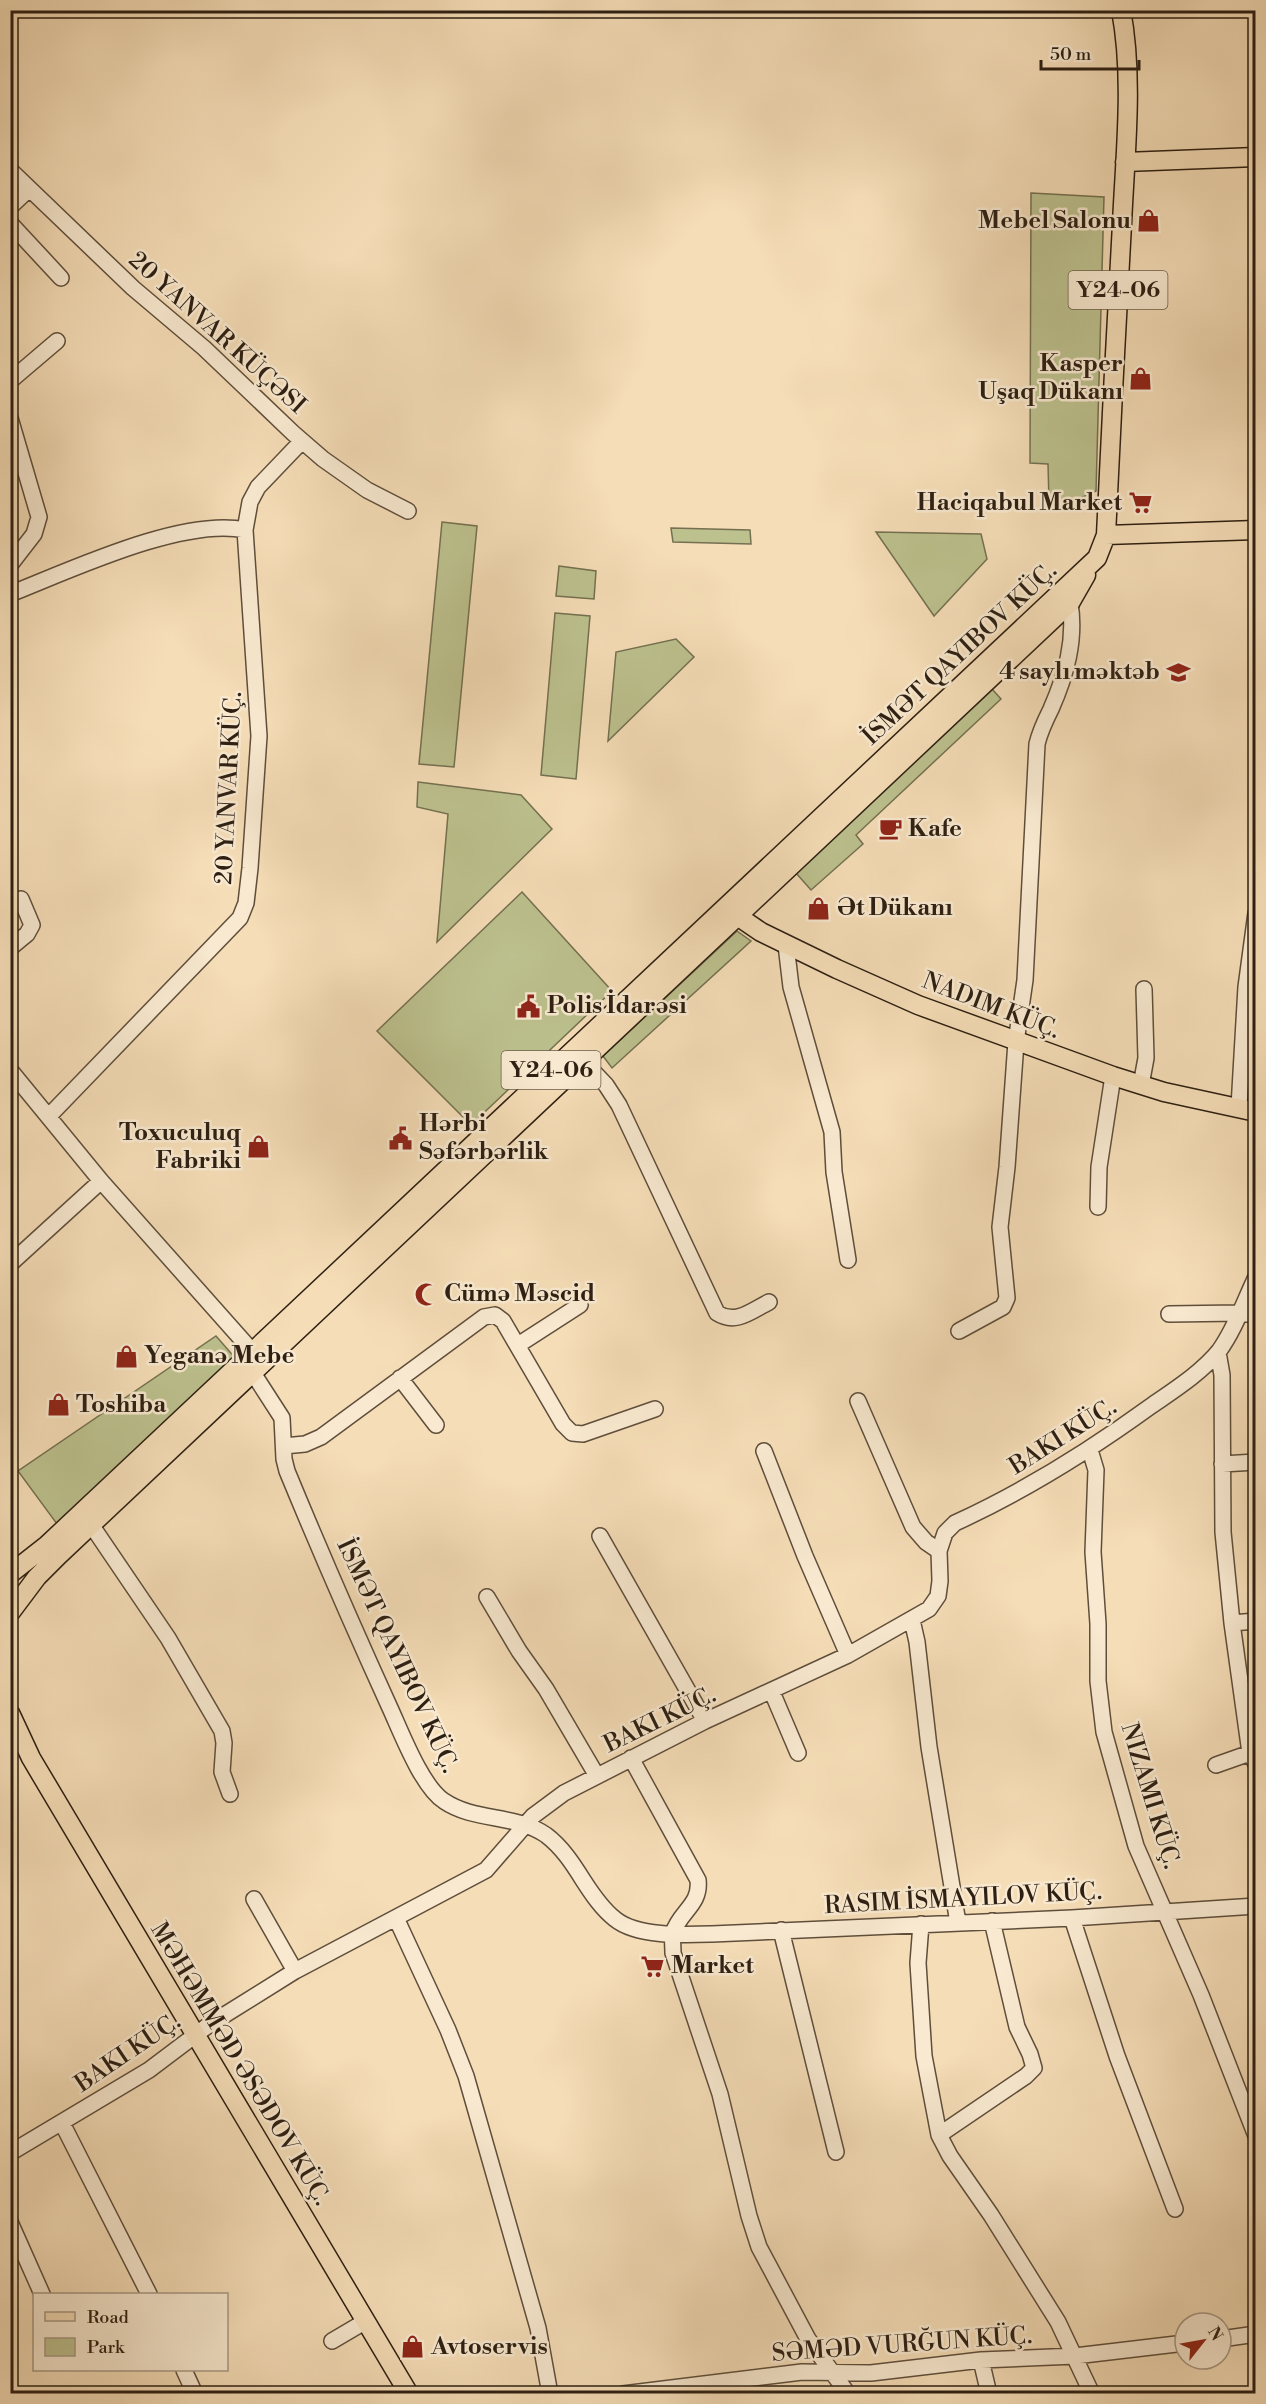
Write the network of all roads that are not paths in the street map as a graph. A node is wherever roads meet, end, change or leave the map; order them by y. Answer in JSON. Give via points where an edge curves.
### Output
{"nodes":[{"id":1,"x":1121,"y":10,"type":"edge"},
{"id":2,"x":1256,"y":157,"type":"edge"},
{"id":3,"x":1125,"y":162,"type":"junction"},
{"id":4,"x":10,"y":170,"type":"edge"},
{"id":5,"x":29,"y":189,"type":"junction"},
{"id":6,"x":10,"y":207,"type":"edge"},
{"id":7,"x":10,"y":223,"type":"edge"},
{"id":8,"x":61,"y":278,"type":"dead end"},
{"id":9,"x":57,"y":341,"type":"dead end"},
{"id":10,"x":10,"y":381,"type":"edge"},
{"id":11,"x":10,"y":418,"type":"edge"},
{"id":12,"x":302,"y":441,"type":"junction"},
{"id":13,"x":408,"y":512,"type":"dead end"},
{"id":14,"x":245,"y":530,"type":"junction"},
{"id":15,"x":1256,"y":530,"type":"edge"},
{"id":16,"x":1106,"y":535,"type":"junction"},
{"id":17,"x":10,"y":565,"type":"edge"},
{"id":18,"x":1091,"y":565,"type":"junction"},
{"id":19,"x":10,"y":594,"type":"edge"},
{"id":20,"x":1070,"y":603,"type":"junction"},
{"id":21,"x":21,"y":899,"type":"dead end"},
{"id":22,"x":733,"y":910,"type":"junction"},
{"id":23,"x":1256,"y":913,"type":"edge"},
{"id":24,"x":786,"y":945,"type":"junction"},
{"id":25,"x":1253,"y":946,"type":"edge"},
{"id":26,"x":10,"y":948,"type":"edge"},
{"id":27,"x":1144,"y":989,"type":"dead end"},
{"id":28,"x":1016,"y":1042,"type":"junction"},
{"id":29,"x":584,"y":1062,"type":"junction"},
{"id":30,"x":10,"y":1070,"type":"edge"},
{"id":31,"x":1113,"y":1076,"type":"junction"},
{"id":32,"x":1141,"y":1085,"type":"junction"},
{"id":33,"x":1247,"y":1110,"type":"edge"},
{"id":34,"x":49,"y":1116,"type":"junction"},
{"id":35,"x":101,"y":1181,"type":"junction"},
{"id":36,"x":1098,"y":1207,"type":"dead end"},
{"id":37,"x":848,"y":1260,"type":"dead end"},
{"id":38,"x":10,"y":1264,"type":"edge"},
{"id":39,"x":1254,"y":1283,"type":"edge"},
{"id":40,"x":769,"y":1302,"type":"dead end"},
{"id":41,"x":580,"y":1305,"type":"dead end"},
{"id":42,"x":1239,"y":1312,"type":"junction"},
{"id":43,"x":1169,"y":1314,"type":"dead end"},
{"id":44,"x":1256,"y":1315,"type":"edge"},
{"id":45,"x":959,"y":1331,"type":"dead end"},
{"id":46,"x":518,"y":1345,"type":"junction"},
{"id":47,"x":252,"y":1351,"type":"junction"},
{"id":48,"x":1218,"y":1352,"type":"junction"},
{"id":49,"x":253,"y":1373,"type":"junction"},
{"id":50,"x":400,"y":1378,"type":"junction"},
{"id":51,"x":858,"y":1401,"type":"dead end"},
{"id":52,"x":655,"y":1409,"type":"dead end"},
{"id":53,"x":436,"y":1425,"type":"dead end"},
{"id":54,"x":284,"y":1446,"type":"junction"},
{"id":55,"x":1090,"y":1450,"type":"junction"},
{"id":56,"x":764,"y":1451,"type":"dead end"},
{"id":57,"x":1256,"y":1462,"type":"edge"},
{"id":58,"x":1222,"y":1464,"type":"junction"},
{"id":59,"x":92,"y":1526,"type":"junction"},
{"id":60,"x":600,"y":1536,"type":"dead end"},
{"id":61,"x":939,"y":1551,"type":"junction"},
{"id":62,"x":10,"y":1574,"type":"edge"},
{"id":63,"x":488,"y":1597,"type":"dead end"},
{"id":64,"x":10,"y":1613,"type":"edge"},
{"id":65,"x":912,"y":1620,"type":"junction"},
{"id":66,"x":1256,"y":1621,"type":"edge"},
{"id":67,"x":1232,"y":1623,"type":"junction"},
{"id":68,"x":848,"y":1655,"type":"junction"},
{"id":69,"x":772,"y":1692,"type":"junction"},
{"id":70,"x":10,"y":1713,"type":"edge"},
{"id":71,"x":705,"y":1721,"type":"junction"},
{"id":72,"x":10,"y":1732,"type":"edge"},
{"id":73,"x":798,"y":1753,"type":"dead end"},
{"id":74,"x":31,"y":1758,"type":"junction"},
{"id":75,"x":631,"y":1758,"type":"junction"},
{"id":76,"x":1252,"y":1759,"type":"edge"},
{"id":77,"x":1216,"y":1765,"type":"dead end"},
{"id":78,"x":597,"y":1776,"type":"junction"},
{"id":79,"x":230,"y":1794,"type":"dead end"},
{"id":80,"x":525,"y":1824,"type":"junction"},
{"id":81,"x":254,"y":1899,"type":"dead end"},
{"id":82,"x":1256,"y":1906,"type":"edge"},
{"id":83,"x":1166,"y":1911,"type":"junction"},
{"id":84,"x":396,"y":1918,"type":"junction"},
{"id":85,"x":1072,"y":1918,"type":"junction"},
{"id":86,"x":992,"y":1921,"type":"junction"},
{"id":87,"x":958,"y":1923,"type":"junction"},
{"id":88,"x":921,"y":1924,"type":"junction"},
{"id":89,"x":781,"y":1930,"type":"junction"},
{"id":90,"x":673,"y":1934,"type":"junction"},
{"id":91,"x":295,"y":1971,"type":"junction"},
{"id":92,"x":195,"y":2036,"type":"junction"},
{"id":93,"x":1252,"y":2113,"type":"edge"},
{"id":94,"x":62,"y":2123,"type":"junction"},
{"id":95,"x":939,"y":2135,"type":"junction"},
{"id":96,"x":1256,"y":2136,"type":"edge"},
{"id":97,"x":836,"y":2152,"type":"dead end"},
{"id":98,"x":10,"y":2153,"type":"edge"},
{"id":99,"x":1175,"y":2209,"type":"dead end"},
{"id":100,"x":10,"y":2222,"type":"edge"},
{"id":101,"x":41,"y":2293,"type":"edge"},
{"id":102,"x":148,"y":2293,"type":"edge"},
{"id":103,"x":366,"y":2321,"type":"junction"},
{"id":104,"x":1256,"y":2334,"type":"edge"},
{"id":105,"x":1233,"y":2337,"type":"edge"},
{"id":106,"x":332,"y":2341,"type":"dead end"},
{"id":107,"x":1173,"y":2344,"type":"edge"},
{"id":108,"x":1075,"y":2356,"type":"junction"},
{"id":109,"x":981,"y":2360,"type":"junction"},
{"id":110,"x":184,"y":2371,"type":"edge"},
{"id":111,"x":834,"y":2374,"type":"junction"},
{"id":112,"x":741,"y":2387,"type":"edge"},
{"id":113,"x":625,"y":2393,"type":"edge"},
{"id":114,"x":195,"y":2394,"type":"edge"},
{"id":115,"x":409,"y":2394,"type":"edge"},
{"id":116,"x":550,"y":2394,"type":"edge"},
{"id":117,"x":848,"y":2394,"type":"edge"},
{"id":118,"x":989,"y":2394,"type":"edge"},
{"id":119,"x":1092,"y":2394,"type":"edge"}],
"edges":[{"from":1,"to":3,"type":"main road","number":"Y24-06","via":[[1127,69]]},
{"from":2,"to":3,"type":"main road"},
{"from":3,"to":16,"type":"main road","number":"Y24-06"},
{"from":4,"to":5,"type":"street","name":"20 YANVAR KÜÇƏSI"},
{"from":5,"to":6,"type":"street"},
{"from":5,"to":12,"type":"street","name":"20 YANVAR KÜÇƏSI"},
{"from":7,"to":8,"type":"street"},
{"from":9,"to":10,"type":"street"},
{"from":11,"to":17,"type":"street","via":[[39,517],[34,534]]},
{"from":12,"to":13,"type":"street","name":"20 YANVAR KÜÇƏSI","via":[[367,490]]},
{"from":12,"to":14,"type":"street","name":"20 YANVAR KÜÇ.","via":[[258,486],[249,502]]},
{"from":14,"to":19,"type":"street","via":[[215,527],[160,539],[113,553]]},
{"from":14,"to":34,"type":"street","name":"20 YANVAR KÜÇ.","via":[[259,736],[246,903],[240,918]]},
{"from":15,"to":16,"type":"main road"},
{"from":16,"to":18,"type":"main road","number":"Y24-06"},
{"from":18,"to":20,"type":"main road","number":"Y24-06"},
{"from":18,"to":22,"type":"main road","number":"Y24-06"},
{"from":20,"to":22,"type":"main road","number":"Y24-06"},
{"from":20,"to":28,"type":"street","via":[[1071,650],[1037,744],[1025,980]]},
{"from":21,"to":26,"type":"street","via":[[32,925]]},
{"from":22,"to":24,"type":"main road","name":"NADIM KÜÇ."},
{"from":22,"to":29,"type":"main road","number":"Y24-06"},
{"from":22,"to":47,"type":"main road","number":"Y24-06"},
{"from":23,"to":25,"type":"street"},
{"from":24,"to":28,"type":"main road","name":"NADIM KÜÇ.","via":[[918,1005]]},
{"from":24,"to":37,"type":"street","via":[[791,987],[832,1132]]},
{"from":25,"to":33,"type":"street","via":[[1246,987]]},
{"from":27,"to":32,"type":"street","via":[[1146,1058]]},
{"from":28,"to":31,"type":"main road","name":"NADIM KÜÇ."},
{"from":28,"to":45,"type":"street","via":[[1000,1227],[1007,1298],[1003,1307]]},
{"from":29,"to":40,"type":"street","via":[[619,1105],[717,1313],[726,1319],[736,1318]]},
{"from":29,"to":49,"type":"main road","number":"Y24-06"},
{"from":30,"to":34,"type":"street"},
{"from":31,"to":32,"type":"main road","name":"NADIM KÜÇ."},
{"from":31,"to":36,"type":"street"},
{"from":32,"to":33,"type":"main road","name":"NADIM KÜÇ."},
{"from":34,"to":35,"type":"street"},
{"from":35,"to":38,"type":"street"},
{"from":35,"to":47,"type":"street"},
{"from":39,"to":42,"type":"street"},
{"from":41,"to":46,"type":"street"},
{"from":42,"to":43,"type":"street"},
{"from":42,"to":44,"type":"street"},
{"from":42,"to":48,"type":"street"},
{"from":46,"to":50,"type":"street","via":[[503,1321],[495,1315],[484,1317]]},
{"from":46,"to":52,"type":"street","via":[[572,1433],[583,1434]]},
{"from":47,"to":62,"type":"main road","number":"Y24-06","via":[[47,1545]]},
{"from":48,"to":55,"type":"street","via":[[1186,1381]]},
{"from":48,"to":58,"type":"street","via":[[1222,1375]]},
{"from":49,"to":54,"type":"street","via":[[282,1418]]},
{"from":49,"to":59,"type":"main road","number":"Y24-06"},
{"from":50,"to":53,"type":"street"},
{"from":50,"to":54,"type":"street","via":[[321,1437],[305,1444]]},
{"from":51,"to":61,"type":"street","via":[[912,1527]]},
{"from":54,"to":80,"type":"street","via":[[287,1471],[329,1574],[428,1784],[442,1800],[465,1812]]},
{"from":55,"to":61,"type":"street","via":[[1034,1484],[955,1523],[945,1533]]},
{"from":55,"to":83,"type":"street","name":"NIZAMI KÜÇ.","via":[[1096,1470],[1093,1552],[1104,1732],[1136,1846]]},
{"from":56,"to":68,"type":"street"},
{"from":57,"to":58,"type":"street"},
{"from":58,"to":67,"type":"street","via":[[1223,1532]]},
{"from":59,"to":64,"type":"main road","number":"Y24-06","via":[[36,1577]]},
{"from":59,"to":79,"type":"street","via":[[168,1638],[222,1731],[222,1772]]},
{"from":60,"to":71,"type":"street"},
{"from":61,"to":65,"type":"street","via":[[938,1596],[929,1609]]},
{"from":63,"to":78,"type":"street"},
{"from":65,"to":68,"type":"street"},
{"from":65,"to":87,"type":"street"},
{"from":66,"to":67,"type":"street"},
{"from":67,"to":76,"type":"street"},
{"from":68,"to":69,"type":"street"},
{"from":69,"to":71,"type":"street"},
{"from":69,"to":73,"type":"street"},
{"from":70,"to":74,"type":"main road"},
{"from":71,"to":75,"type":"street"},
{"from":72,"to":74,"type":"main road"},
{"from":74,"to":92,"type":"main road","name":"MƏHƏMMƏD ƏSƏDOV KÜÇ."},
{"from":75,"to":78,"type":"street"},
{"from":75,"to":90,"type":"street","via":[[698,1880],[697,1899]]},
{"from":76,"to":77,"type":"street"},
{"from":78,"to":80,"type":"street","via":[[549,1803]]},
{"from":80,"to":84,"type":"street","via":[[486,1870]]},
{"from":80,"to":90,"type":"street","via":[[546,1835],[565,1854],[614,1919],[627,1926]]},
{"from":81,"to":91,"type":"street"},
{"from":82,"to":83,"type":"street"},
{"from":83,"to":85,"type":"street"},
{"from":83,"to":93,"type":"street","name":"NIZAMI KÜÇ."},
{"from":84,"to":91,"type":"street"},
{"from":84,"to":116,"type":"street","via":[[466,2076],[538,2328]]},
{"from":85,"to":86,"type":"street"},
{"from":85,"to":99,"type":"street","via":[[1117,2056]]},
{"from":86,"to":87,"type":"street"},
{"from":86,"to":95,"type":"street","via":[[1017,2028],[1034,2068]]},
{"from":87,"to":88,"type":"street"},
{"from":88,"to":89,"type":"street"},
{"from":88,"to":95,"type":"street","via":[[918,1963],[924,2056]]},
{"from":89,"to":90,"type":"street"},
{"from":89,"to":97,"type":"street"},
{"from":90,"to":111,"type":"street","via":[[673,1953],[720,2094],[759,2247],[808,2339]]},
{"from":91,"to":92,"type":"street"},
{"from":92,"to":94,"type":"street","via":[[149,2070]]},
{"from":92,"to":103,"type":"main road","name":"MƏHƏMMƏD ƏSƏDOV KÜÇ."},
{"from":93,"to":96,"type":"street","name":"NIZAMI KÜÇ."},
{"from":94,"to":98,"type":"street"},
{"from":94,"to":102,"type":"street"},
{"from":95,"to":108,"type":"street","via":[[1036,2286]]},
{"from":100,"to":101,"type":"street"},
{"from":103,"to":106,"type":"street"},
{"from":103,"to":115,"type":"main road","name":"MƏHƏMMƏD ƏSƏDOV KÜÇ."},
{"from":104,"to":105,"type":"street"},
{"from":107,"to":108,"type":"street","name":"SƏMƏD VURĞUN KÜÇ."},
{"from":108,"to":109,"type":"street","name":"SƏMƏD VURĞUN KÜÇ."},
{"from":108,"to":119,"type":"street"},
{"from":109,"to":111,"type":"street","name":"SƏMƏD VURĞUN KÜÇ."},
{"from":109,"to":118,"type":"street"},
{"from":110,"to":114,"type":"street"},
{"from":111,"to":112,"type":"street","name":"SƏMƏD VURĞUN KÜÇ.","via":[[802,2372]]},
{"from":111,"to":117,"type":"street"},
{"from":112,"to":113,"type":"street","name":"SƏMƏD VURĞUN KÜÇ."}]}
